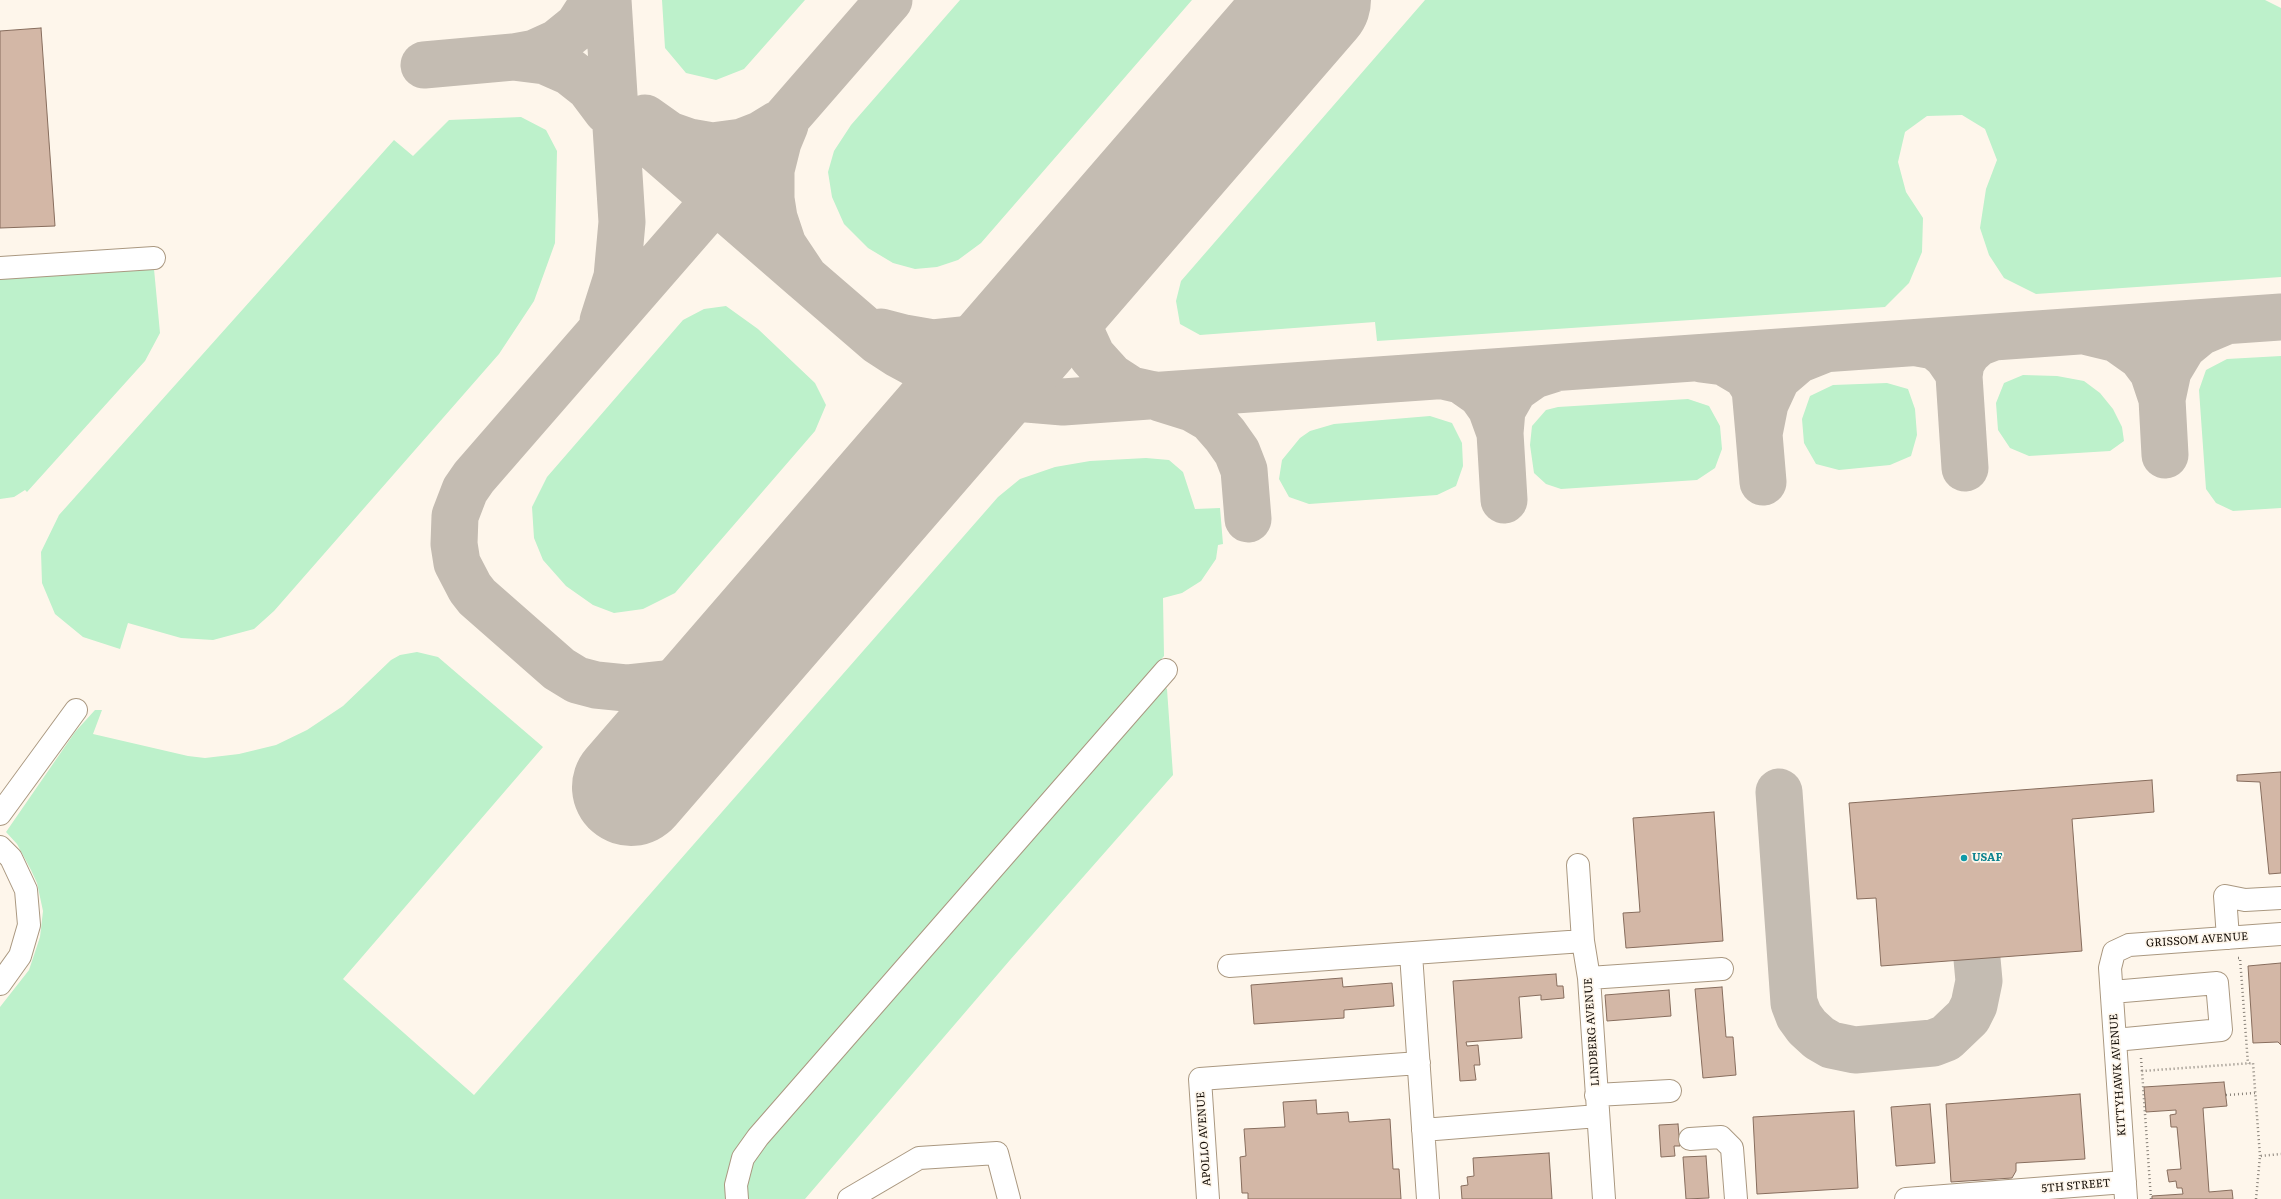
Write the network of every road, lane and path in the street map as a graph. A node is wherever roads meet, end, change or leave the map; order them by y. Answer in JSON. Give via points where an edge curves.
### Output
{"nodes":[{"id":1,"x":154,"y":258,"type":"dead end"},
{"id":2,"x":0,"y":268,"type":"edge"},
{"id":3,"x":1166,"y":670,"type":"dead end"},
{"id":4,"x":76,"y":710,"type":"dead end"},
{"id":5,"x":0,"y":814,"type":"edge"},
{"id":6,"x":0,"y":847,"type":"edge"},
{"id":7,"x":1578,"y":865,"type":"dead end"},
{"id":8,"x":2281,"y":898,"type":"edge"},
{"id":9,"x":2281,"y":934,"type":"edge"},
{"id":10,"x":2228,"y":938,"type":"junction"},
{"id":11,"x":1583,"y":941,"type":"junction"},
{"id":12,"x":2114,"y":952,"type":"joint"},
{"id":13,"x":1411,"y":954,"type":"junction"},
{"id":14,"x":1229,"y":966,"type":"dead end"},
{"id":15,"x":1722,"y":969,"type":"dead end"},
{"id":16,"x":1589,"y":978,"type":"junction"},
{"id":17,"x":0,"y":984,"type":"edge"},
{"id":18,"x":2112,"y":992,"type":"junction"},
{"id":19,"x":2115,"y":1040,"type":"junction"},
{"id":20,"x":1419,"y":1063,"type":"junction"},
{"id":21,"x":1670,"y":1091,"type":"dead end"},
{"id":22,"x":2255,"y":1092,"type":"junction"},
{"id":23,"x":1596,"y":1095,"type":"junction"},
{"id":24,"x":2226,"y":1095,"type":"dead end"},
{"id":25,"x":1598,"y":1116,"type":"junction"},
{"id":26,"x":1423,"y":1130,"type":"junction"},
{"id":27,"x":1690,"y":1139,"type":"dead end"},
{"id":28,"x":2281,"y":1154,"type":"edge"},
{"id":29,"x":2260,"y":1156,"type":"junction"},
{"id":30,"x":2126,"y":1190,"type":"edge"},
{"id":31,"x":737,"y":1199,"type":"edge"},
{"id":32,"x":849,"y":1199,"type":"edge"},
{"id":33,"x":1009,"y":1199,"type":"edge"},
{"id":34,"x":1208,"y":1199,"type":"edge"},
{"id":35,"x":1428,"y":1199,"type":"edge"},
{"id":36,"x":1604,"y":1199,"type":"edge"},
{"id":37,"x":1736,"y":1199,"type":"edge"},
{"id":38,"x":1906,"y":1199,"type":"edge"},
{"id":39,"x":2151,"y":1199,"type":"edge"},
{"id":40,"x":2256,"y":1199,"type":"edge"}],
"edges":[{"from":1,"to":2,"type":"street"},
{"from":3,"to":31,"type":"street","via":[[758,1137],[743,1158],[736,1185]]},
{"from":4,"to":5,"type":"street"},
{"from":6,"to":17,"type":"street","via":[[11,858],[26,890],[29,925],[20,956]]},
{"from":7,"to":11,"type":"street","name":"LINDBERG AVENUE"},
{"from":8,"to":10,"type":"street","via":[[2245,900],[2225,896]]},
{"from":9,"to":10,"type":"street","name":"GRISSOM AVENUE"},
{"from":10,"to":12,"type":"street","name":"GRISSOM AVENUE","via":[[2129,945]]},
{"from":11,"to":13,"type":"street"},
{"from":11,"to":16,"type":"street","name":"LINDBERG AVENUE"},
{"from":12,"to":18,"type":"street","name":"KITTYHAWK AVENUE","via":[[2110,968]]},
{"from":13,"to":14,"type":"street"},
{"from":13,"to":20,"type":"street"},
{"from":15,"to":16,"type":"street"},
{"from":16,"to":23,"type":"street","name":"LINDBERG AVENUE"},
{"from":18,"to":19,"type":"street","name":"KITTYHAWK AVENUE"},
{"from":18,"to":19,"type":"street","via":[[2217,983],[2221,1030]]},
{"from":19,"to":30,"type":"street","name":"KITTYHAWK AVENUE"},
{"from":20,"to":26,"type":"street"},
{"from":20,"to":34,"type":"street","name":"APOLLO AVENUE","via":[[1200,1079]]},
{"from":21,"to":23,"type":"street"},
{"from":22,"to":24,"type":"path"},
{"from":22,"to":29,"type":"path"},
{"from":22,"to":39,"type":"path","via":[[2253,1063],[2142,1071]]},
{"from":23,"to":25,"type":"street","name":"LINDBERG AVENUE"},
{"from":25,"to":26,"type":"street"},
{"from":25,"to":36,"type":"street","name":"LINDBERG AVENUE"},
{"from":26,"to":35,"type":"street"},
{"from":27,"to":37,"type":"street","via":[[1721,1137],[1732,1148]]},
{"from":28,"to":29,"type":"path"},
{"from":29,"to":40,"type":"path"},
{"from":30,"to":38,"type":"street","name":"5TH STREET"},
{"from":32,"to":33,"type":"street","via":[[919,1158],[997,1153]]}]}
